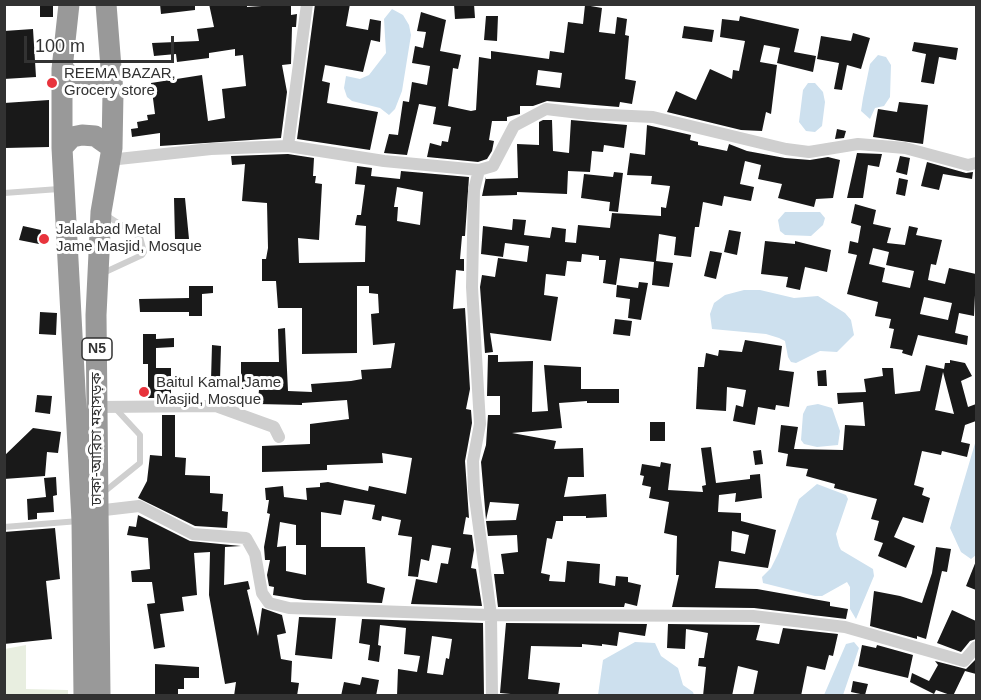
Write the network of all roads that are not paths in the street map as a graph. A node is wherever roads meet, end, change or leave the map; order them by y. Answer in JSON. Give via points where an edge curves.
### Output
{"nodes":[{"id":1,"x":69,"y":4,"type":"edge"},
{"id":2,"x":106,"y":4,"type":"edge"},
{"id":3,"x":307,"y":4,"type":"edge"},
{"id":4,"x":62,"y":69,"type":"junction"},
{"id":5,"x":111,"y":72,"type":"junction"},
{"id":6,"x":288,"y":146,"type":"junction"},
{"id":7,"x":62,"y":148,"type":"junction"},
{"id":8,"x":110,"y":154,"type":"junction"},
{"id":9,"x":976,"y":163,"type":"edge"},
{"id":10,"x":479,"y":170,"type":"junction"},
{"id":11,"x":66,"y":189,"type":"junction"},
{"id":12,"x":4,"y":193,"type":"edge"},
{"id":13,"x":101,"y":212,"type":"junction"},
{"id":14,"x":97,"y":276,"type":"junction"},
{"id":15,"x":107,"y":407,"type":"junction"},
{"id":16,"x":279,"y":437,"type":"dead end"},
{"id":17,"x":91,"y":510,"type":"junction"},
{"id":18,"x":4,"y":527,"type":"edge"},
{"id":19,"x":492,"y":615,"type":"junction"},
{"id":20,"x":976,"y":646,"type":"edge"},
{"id":21,"x":84,"y":696,"type":"edge"},
{"id":22,"x":100,"y":696,"type":"edge"},
{"id":23,"x":492,"y":696,"type":"edge"}],
"edges":[{"from":1,"to":4,"type":"highway","name":"ঢাকা-আরিচা মহাসড়ক","number":"N5"},
{"from":2,"to":5,"type":"highway","name":"ঢাকা-আরিচা মহাসড়ক","number":"N5"},
{"from":3,"to":6,"type":"street"},
{"from":4,"to":5,"type":"highway","via":[[82,84],[95,83]]},
{"from":4,"to":7,"type":"highway","name":"ঢাকা-আরিচা মহাসড়ক","number":"N5"},
{"from":5,"to":8,"type":"highway","name":"ঢাকা-আরিচা মহাসড়ক","number":"N5"},
{"from":6,"to":8,"type":"street"},
{"from":6,"to":10,"type":"street"},
{"from":7,"to":8,"type":"highway","via":[[72,136],[95,136]]},
{"from":7,"to":11,"type":"highway","name":"ঢাকা-আরিচা মহাসড়ক","number":"N5"},
{"from":8,"to":13,"type":"highway","name":"ঢাকা-আরিচা মহাসড়ক","number":"N5"},
{"from":9,"to":10,"type":"street","via":[[968,165],[905,148],[858,144],[809,152],[653,117],[546,109],[514,126],[493,166]]},
{"from":10,"to":19,"type":"street","via":[[474,190],[472,287],[480,424],[473,461]]},
{"from":11,"to":12,"type":"lane"},
{"from":11,"to":17,"type":"highway","name":"ঢাকা-আরিচা মহাসড়ক","number":"N5"},
{"from":13,"to":14,"type":"highway","name":"ঢাকা-আরিচা মহাসড়ক","number":"N5"},
{"from":13,"to":14,"type":"lane","via":[[140,237],[144,252]]},
{"from":14,"to":15,"type":"highway","name":"ঢাকা-আরিচা মহাসড়ক","number":"N5"},
{"from":15,"to":16,"type":"street","via":[[216,406],[274,427]]},
{"from":15,"to":17,"type":"highway","name":"ঢাকা-আরিচা মহাসড়ক","number":"N5"},
{"from":15,"to":17,"type":"lane","via":[[140,435],[140,463]]},
{"from":17,"to":18,"type":"lane"},
{"from":17,"to":19,"type":"street","via":[[139,506],[193,534],[246,538],[255,555],[262,593],[269,603],[289,608]]},
{"from":17,"to":21,"type":"highway","name":"ঢাকা-আরিচা মহাসড়ক","number":"N5"},
{"from":17,"to":22,"type":"highway","name":"ঢাকা-আরিচা মহাসড়ক","number":"N5"},
{"from":19,"to":20,"type":"street","via":[[753,616],[845,627],[964,661]]},
{"from":19,"to":23,"type":"street"}]}
